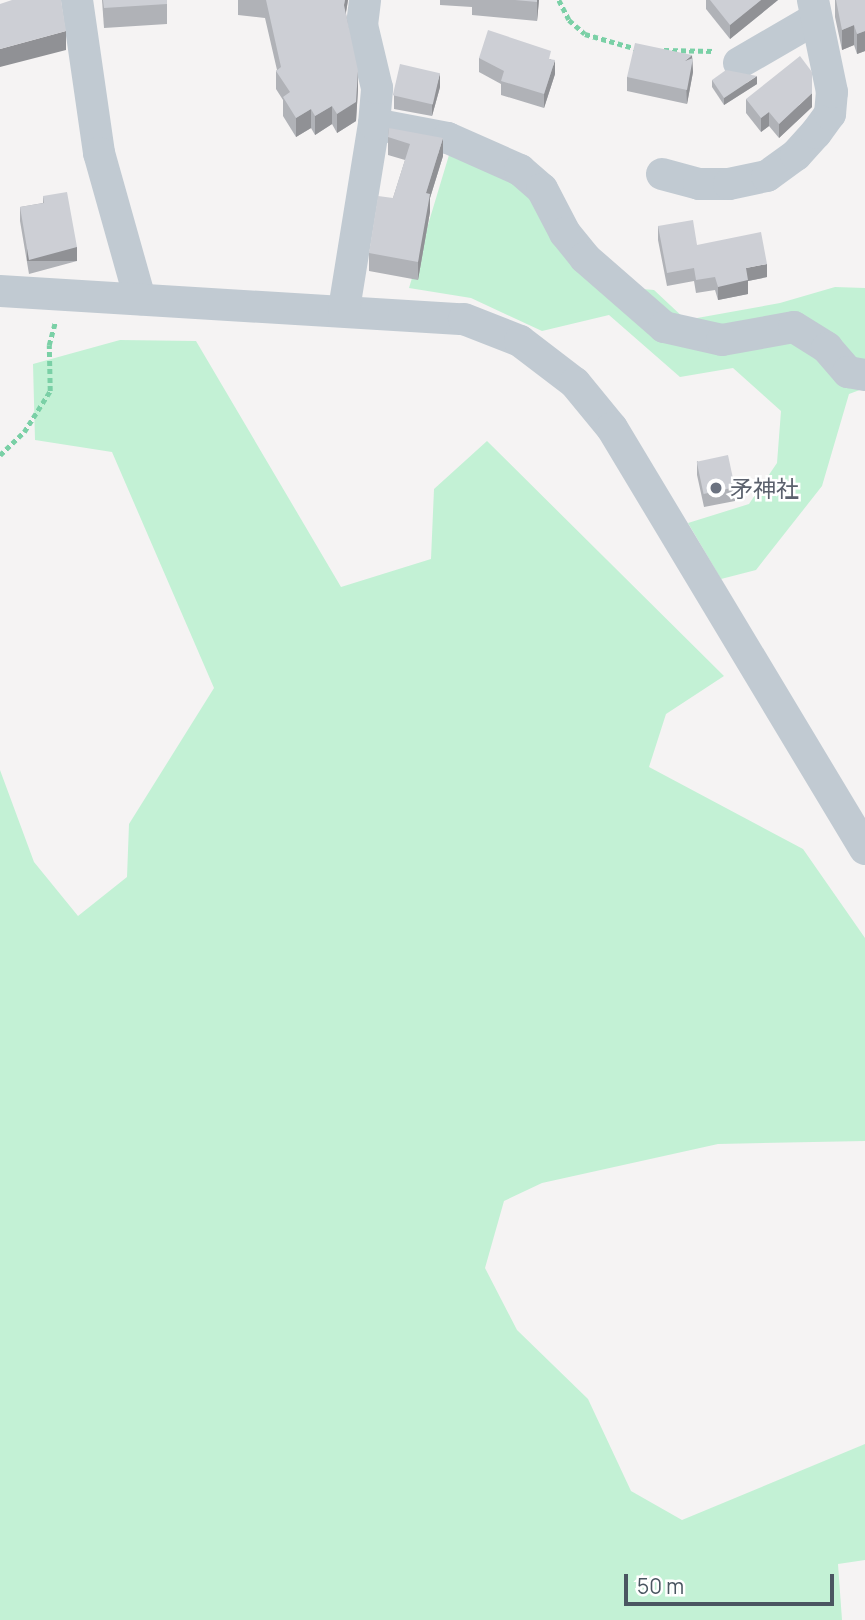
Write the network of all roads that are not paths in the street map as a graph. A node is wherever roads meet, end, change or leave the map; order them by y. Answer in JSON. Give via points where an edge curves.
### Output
{"nodes":[{"id":1,"x":77,"y":0,"type":"edge"},
{"id":2,"x":365,"y":0,"type":"edge"},
{"id":3,"x":814,"y":9,"type":"edge"},
{"id":4,"x":744,"y":60,"type":"road end"},
{"id":5,"x":374,"y":124,"type":"junction"},
{"id":6,"x":662,"y":174,"type":"dead end"},
{"id":7,"x":0,"y":291,"type":"edge"},
{"id":8,"x":140,"y":299,"type":"junction"},
{"id":9,"x":344,"y":309,"type":"junction"},
{"id":10,"x":865,"y":374,"type":"edge"},
{"id":11,"x":865,"y":849,"type":"edge"}],
"edges":[{"from":1,"to":8,"type":"street","via":[[99,153]]},
{"from":2,"to":5,"type":"street","via":[[362,25],[377,89]]},
{"from":3,"to":4,"type":"street"},
{"from":3,"to":6,"type":"street","via":[[832,92],[830,114],[796,155],[767,176],[729,184],[699,184]]},
{"from":5,"to":9,"type":"street"},
{"from":5,"to":10,"type":"street","via":[[447,138],[520,170],[542,189],[565,233],[585,258],[664,327],[722,340],[794,327],[827,348],[848,372]]},
{"from":7,"to":8,"type":"street"},
{"from":8,"to":9,"type":"street"},
{"from":9,"to":11,"type":"street","via":[[464,318],[520,341],[575,383],[612,429]]}]}
